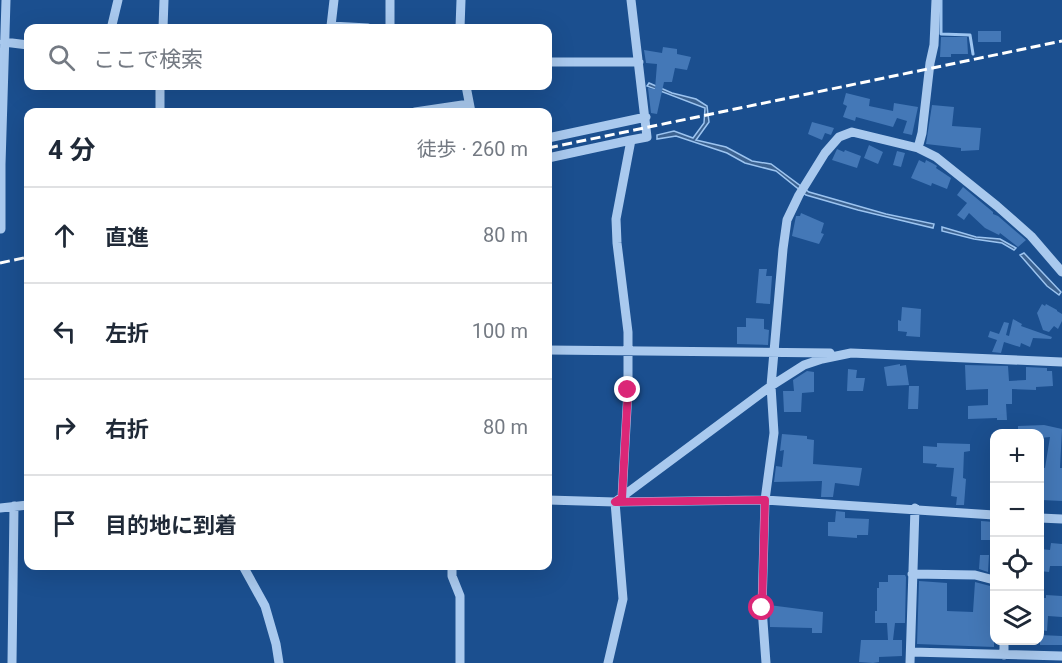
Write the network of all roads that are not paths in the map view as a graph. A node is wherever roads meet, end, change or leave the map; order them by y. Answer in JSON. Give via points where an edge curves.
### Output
{"nodes":[{"id":1,"x":6,"y":0,"type":"edge"},
{"id":2,"x":118,"y":0,"type":"edge"},
{"id":3,"x":164,"y":0,"type":"edge"},
{"id":4,"x":334,"y":0,"type":"edge"},
{"id":5,"x":390,"y":0,"type":"edge"},
{"id":6,"x":461,"y":0,"type":"edge"},
{"id":7,"x":631,"y":0,"type":"edge"},
{"id":8,"x":936,"y":0,"type":"edge"},
{"id":9,"x":112,"y":24,"type":"edge"},
{"id":10,"x":163,"y":24,"type":"edge"},
{"id":11,"x":332,"y":24,"type":"edge"},
{"id":12,"x":390,"y":24,"type":"edge"},
{"id":13,"x":460,"y":24,"type":"edge"},
{"id":14,"x":4,"y":42,"type":"junction"},
{"id":15,"x":24,"y":44,"type":"edge"},
{"id":16,"x":552,"y":62,"type":"edge"},
{"id":17,"x":639,"y":62,"type":"junction"},
{"id":18,"x":160,"y":90,"type":"edge"},
{"id":19,"x":467,"y":90,"type":"edge"},
{"id":20,"x":160,"y":108,"type":"edge"},
{"id":21,"x":470,"y":108,"type":"edge"},
{"id":22,"x":646,"y":117,"type":"junction"},
{"id":23,"x":552,"y":137,"type":"edge"},
{"id":24,"x":631,"y":140,"type":"junction"},
{"id":25,"x":918,"y":148,"type":"junction"},
{"id":26,"x":552,"y":157,"type":"edge"},
{"id":27,"x":0,"y":164,"type":"edge"},
{"id":28,"x":1,"y":229,"type":"edge"},
{"id":29,"x":1062,"y":272,"type":"edge"},
{"id":30,"x":552,"y":350,"type":"edge"},
{"id":31,"x":628,"y":352,"type":"junction"},
{"id":32,"x":773,"y":353,"type":"junction"},
{"id":33,"x":851,"y":353,"type":"junction"},
{"id":34,"x":1062,"y":362,"type":"edge"},
{"id":35,"x":771,"y":386,"type":"junction"},
{"id":36,"x":552,"y":500,"type":"edge"},
{"id":37,"x":619,"y":500,"type":"junction"},
{"id":38,"x":765,"y":500,"type":"junction"},
{"id":39,"x":24,"y":505,"type":"edge"},
{"id":40,"x":14,"y":506,"type":"junction"},
{"id":41,"x":0,"y":508,"type":"edge"},
{"id":42,"x":915,"y":508,"type":"junction"},
{"id":43,"x":990,"y":515,"type":"edge"},
{"id":44,"x":1044,"y":518,"type":"edge"},
{"id":45,"x":1062,"y":519,"type":"edge"},
{"id":46,"x":245,"y":570,"type":"edge"},
{"id":47,"x":452,"y":570,"type":"edge"},
{"id":48,"x":912,"y":574,"type":"junction"},
{"id":49,"x":990,"y":579,"type":"edge"},
{"id":50,"x":1004,"y":645,"type":"edge"},
{"id":51,"x":910,"y":652,"type":"junction"},
{"id":52,"x":1004,"y":655,"type":"junction"},
{"id":53,"x":1062,"y":656,"type":"edge"},
{"id":54,"x":12,"y":663,"type":"edge"},
{"id":55,"x":279,"y":663,"type":"edge"},
{"id":56,"x":460,"y":663,"type":"edge"},
{"id":57,"x":608,"y":663,"type":"edge"},
{"id":58,"x":766,"y":663,"type":"edge"},
{"id":59,"x":910,"y":663,"type":"edge"}],
"edges":[{"from":1,"to":14,"type":"street"},
{"from":2,"to":9,"type":"street"},
{"from":3,"to":10,"type":"street"},
{"from":4,"to":11,"type":"street"},
{"from":5,"to":12,"type":"street"},
{"from":6,"to":13,"type":"street"},
{"from":7,"to":17,"type":"street"},
{"from":8,"to":25,"type":"street","via":[[934,45]]},
{"from":14,"to":15,"type":"street"},
{"from":14,"to":27,"type":"street"},
{"from":16,"to":17,"type":"street"},
{"from":17,"to":22,"type":"street"},
{"from":18,"to":20,"type":"street"},
{"from":19,"to":21,"type":"street"},
{"from":22,"to":23,"type":"street"},
{"from":22,"to":24,"type":"street","via":[[647,137]]},
{"from":24,"to":26,"type":"street"},
{"from":24,"to":31,"type":"street","via":[[616,219]]},
{"from":25,"to":29,"type":"street","via":[[936,157],[997,206],[1031,236]]},
{"from":25,"to":32,"type":"street","via":[[852,132],[832,145],[805,184],[787,220]]},
{"from":27,"to":28,"type":"street"},
{"from":30,"to":31,"type":"street"},
{"from":31,"to":32,"type":"street"},
{"from":31,"to":37,"type":"street"},
{"from":32,"to":33,"type":"street"},
{"from":32,"to":35,"type":"street"},
{"from":33,"to":34,"type":"street"},
{"from":33,"to":35,"type":"street","via":[[804,365]]},
{"from":35,"to":37,"type":"street"},
{"from":35,"to":38,"type":"street","via":[[774,433]]},
{"from":36,"to":37,"type":"street"},
{"from":37,"to":38,"type":"street"},
{"from":37,"to":57,"type":"street","via":[[622,599]]},
{"from":38,"to":42,"type":"street"},
{"from":38,"to":58,"type":"street","via":[[762,608]]},
{"from":39,"to":40,"type":"street"},
{"from":40,"to":41,"type":"street"},
{"from":40,"to":54,"type":"street"},
{"from":42,"to":43,"type":"street"},
{"from":42,"to":48,"type":"street"},
{"from":44,"to":45,"type":"street"},
{"from":46,"to":55,"type":"street","via":[[265,606]]},
{"from":47,"to":56,"type":"street","via":[[460,596]]},
{"from":48,"to":49,"type":"street"},
{"from":48,"to":51,"type":"street"},
{"from":50,"to":52,"type":"street"},
{"from":51,"to":52,"type":"street"},
{"from":51,"to":59,"type":"street"},
{"from":52,"to":53,"type":"street"}]}
